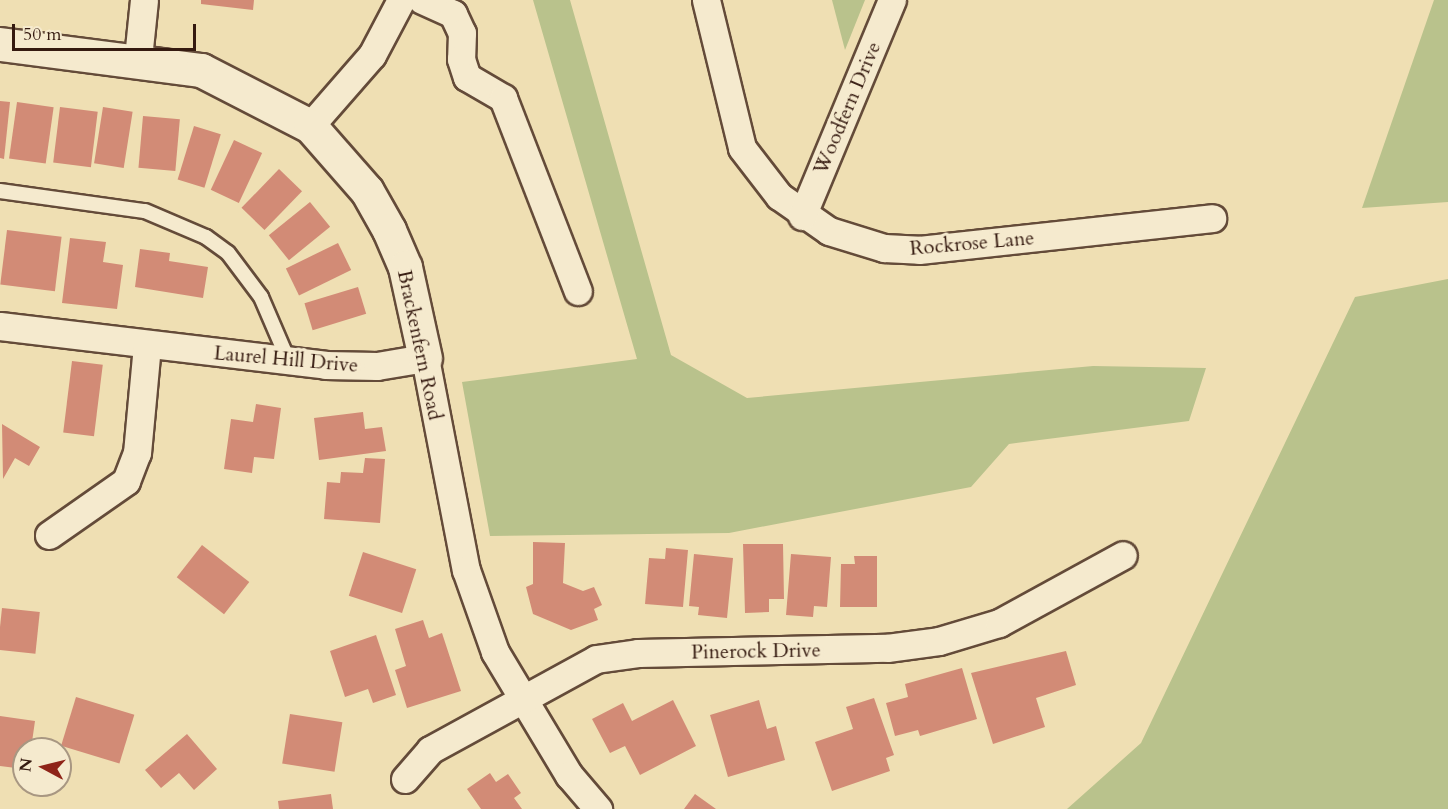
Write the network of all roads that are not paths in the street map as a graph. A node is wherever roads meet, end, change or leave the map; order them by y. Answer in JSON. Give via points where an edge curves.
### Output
{"nodes":[{"id":1,"x":144,"y":0,"type":"edge"},
{"id":2,"x":401,"y":0,"type":"edge"},
{"id":3,"x":422,"y":0,"type":"edge"},
{"id":4,"x":706,"y":0,"type":"edge"},
{"id":5,"x":892,"y":0,"type":"edge"},
{"id":6,"x":0,"y":44,"type":"edge"},
{"id":7,"x":138,"y":58,"type":"junction"},
{"id":8,"x":310,"y":126,"type":"junction"},
{"id":9,"x":0,"y":191,"type":"edge"},
{"id":10,"x":802,"y":216,"type":"junction"},
{"id":11,"x":1212,"y":218,"type":"dead end"},
{"id":12,"x":578,"y":291,"type":"dead end"},
{"id":13,"x":0,"y":326,"type":"edge"},
{"id":14,"x":147,"y":345,"type":"junction"},
{"id":15,"x":425,"y":358,"type":"junction"},
{"id":16,"x":289,"y":362,"type":"junction"},
{"id":17,"x":49,"y":536,"type":"dead end"},
{"id":18,"x":1124,"y":555,"type":"dead end"},
{"id":19,"x":522,"y":698,"type":"junction"},
{"id":20,"x":405,"y":779,"type":"dead end"},
{"id":21,"x":598,"y":809,"type":"edge"}],
"edges":[{"from":1,"to":7,"type":"street"},
{"from":2,"to":8,"type":"street","via":[[372,55]]},
{"from":3,"to":12,"type":"street","via":[[453,14],[462,33],[460,59],[467,77],[503,98]]},
{"from":4,"to":10,"type":"street","name":"Rockrose Lane","via":[[742,148]]},
{"from":5,"to":10,"type":"street","name":"Woodfern Drive"},
{"from":6,"to":7,"type":"street","name":"Brackenfern Road"},
{"from":7,"to":8,"type":"street","name":"Brackenfern Road","via":[[201,70],[237,84]]},
{"from":8,"to":15,"type":"street","name":"Brackenfern Road","via":[[367,191],[389,230],[405,267]]},
{"from":9,"to":16,"type":"lane","via":[[145,211],[206,237],[228,253],[261,297]]},
{"from":10,"to":11,"type":"street","name":"Rockrose Lane","via":[[864,243],[919,250]]},
{"from":13,"to":14,"type":"street","name":"Laurel Hill Drive"},
{"from":14,"to":16,"type":"street","name":"Laurel Hill Drive"},
{"from":14,"to":17,"type":"street","via":[[137,453],[126,481]]},
{"from":15,"to":16,"type":"street","name":"Laurel Hill Drive","via":[[377,366]]},
{"from":15,"to":19,"type":"street","name":"Brackenfern Road","via":[[466,570],[495,652]]},
{"from":18,"to":19,"type":"street","name":"Pinerock Drive","via":[[999,623],[939,641],[887,648],[638,653],[596,659]]},
{"from":19,"to":20,"type":"street","name":"Pinerock Drive","via":[[430,750]]},
{"from":19,"to":21,"type":"street","name":"Brackenfern Road","via":[[569,775]]}]}
